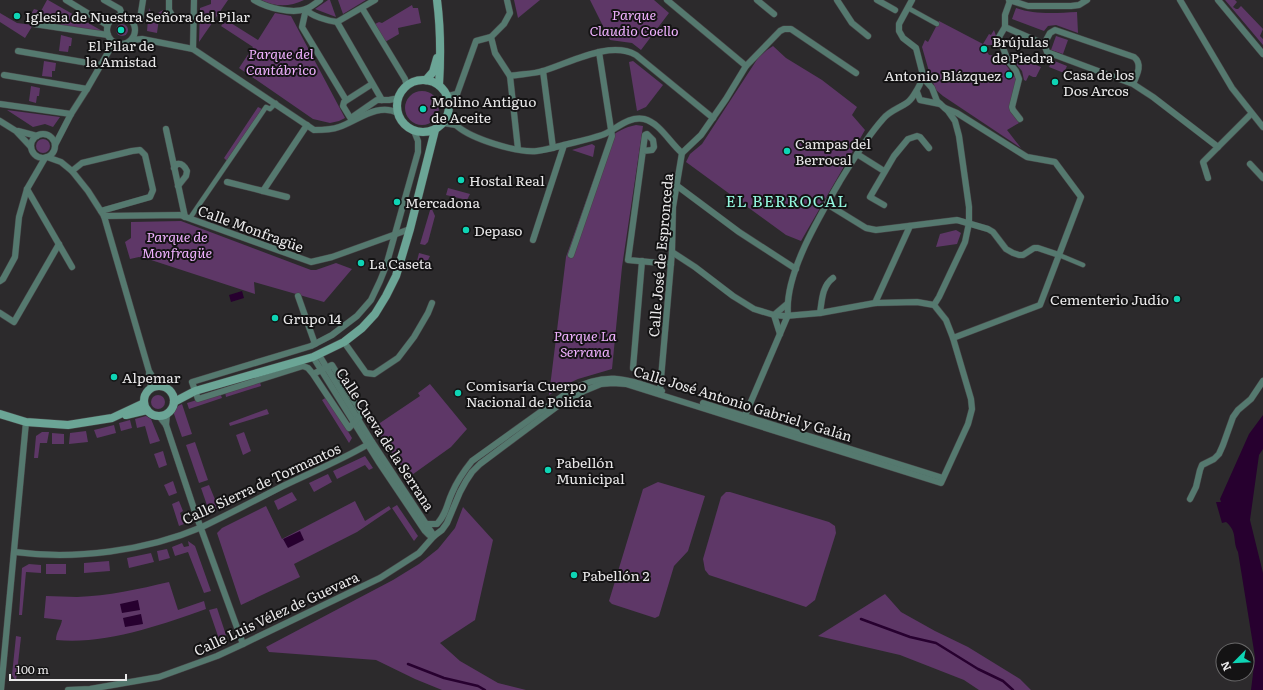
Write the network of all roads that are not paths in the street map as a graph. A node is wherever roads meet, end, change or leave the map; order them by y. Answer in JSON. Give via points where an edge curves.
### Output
{"nodes":[{"id":1,"x":66,"y":0,"type":"edge"},
{"id":2,"x":104,"y":0,"type":"edge"},
{"id":3,"x":143,"y":0,"type":"edge"},
{"id":4,"x":169,"y":0,"type":"edge"},
{"id":5,"x":194,"y":0,"type":"edge"},
{"id":6,"x":254,"y":0,"type":"edge"},
{"id":7,"x":320,"y":0,"type":"edge"},
{"id":8,"x":375,"y":0,"type":"edge"},
{"id":9,"x":433,"y":0,"type":"edge"},
{"id":10,"x":437,"y":0,"type":"edge"},
{"id":11,"x":507,"y":0,"type":"edge"},
{"id":12,"x":667,"y":0,"type":"edge"},
{"id":13,"x":757,"y":0,"type":"edge"},
{"id":14,"x":837,"y":0,"type":"edge"},
{"id":15,"x":877,"y":0,"type":"edge"},
{"id":16,"x":912,"y":0,"type":"edge"},
{"id":17,"x":1010,"y":0,"type":"edge"},
{"id":18,"x":1218,"y":0,"type":"edge"},
{"id":19,"x":1084,"y":1,"type":"edge"},
{"id":20,"x":1182,"y":2,"type":"edge"},
{"id":21,"x":362,"y":8,"type":"junction"},
{"id":22,"x":908,"y":8,"type":"junction"},
{"id":23,"x":306,"y":9,"type":"junction"},
{"id":24,"x":895,"y":10,"type":"dead end"},
{"id":25,"x":774,"y":14,"type":"dead end"},
{"id":26,"x":122,"y":15,"type":"junction"},
{"id":27,"x":194,"y":19,"type":"junction"},
{"id":28,"x":134,"y":22,"type":"junction"},
{"id":29,"x":337,"y":22,"type":"junction"},
{"id":30,"x":34,"y":24,"type":"dead end"},
{"id":31,"x":938,"y":24,"type":"dead end"},
{"id":32,"x":107,"y":25,"type":"junction"},
{"id":33,"x":1005,"y":27,"type":"junction"},
{"id":34,"x":136,"y":31,"type":"junction"},
{"id":35,"x":108,"y":35,"type":"junction"},
{"id":36,"x":868,"y":36,"type":"dead end"},
{"id":37,"x":491,"y":37,"type":"junction"},
{"id":38,"x":142,"y":39,"type":"junction"},
{"id":39,"x":132,"y":40,"type":"junction"},
{"id":40,"x":114,"y":42,"type":"junction"},
{"id":41,"x":1044,"y":44,"type":"junction"},
{"id":42,"x":193,"y":49,"type":"junction"},
{"id":43,"x":18,"y":51,"type":"dead end"},
{"id":44,"x":599,"y":52,"type":"junction"},
{"id":45,"x":1263,"y":54,"type":"edge"},
{"id":46,"x":100,"y":65,"type":"junction"},
{"id":47,"x":746,"y":66,"type":"junction"},
{"id":48,"x":543,"y":71,"type":"junction"},
{"id":49,"x":856,"y":73,"type":"dead end"},
{"id":50,"x":923,"y":73,"type":"junction"},
{"id":51,"x":4,"y":75,"type":"dead end"},
{"id":52,"x":510,"y":76,"type":"junction"},
{"id":53,"x":426,"y":80,"type":"junction"},
{"id":54,"x":372,"y":84,"type":"junction"},
{"id":55,"x":1133,"y":84,"type":"junction"},
{"id":56,"x":439,"y":85,"type":"junction"},
{"id":57,"x":407,"y":86,"type":"junction"},
{"id":58,"x":920,"y":86,"type":"junction"},
{"id":59,"x":930,"y":86,"type":"junction"},
{"id":60,"x":87,"y":89,"type":"junction"},
{"id":61,"x":917,"y":92,"type":"junction"},
{"id":62,"x":457,"y":94,"type":"junction"},
{"id":63,"x":933,"y":94,"type":"junction"},
{"id":64,"x":447,"y":96,"type":"junction"},
{"id":65,"x":399,"y":98,"type":"junction"},
{"id":66,"x":346,"y":100,"type":"junction"},
{"id":67,"x":382,"y":100,"type":"junction"},
{"id":68,"x":927,"y":100,"type":"junction"},
{"id":69,"x":276,"y":103,"type":"junction"},
{"id":70,"x":0,"y":104,"type":"edge"},
{"id":71,"x":942,"y":106,"type":"junction"},
{"id":72,"x":449,"y":109,"type":"junction"},
{"id":73,"x":398,"y":112,"type":"junction"},
{"id":74,"x":71,"y":114,"type":"junction"},
{"id":75,"x":1251,"y":114,"type":"junction"},
{"id":76,"x":351,"y":118,"type":"junction"},
{"id":77,"x":713,"y":118,"type":"junction"},
{"id":78,"x":1020,"y":119,"type":"dead end"},
{"id":79,"x":968,"y":120,"type":"junction"},
{"id":80,"x":0,"y":121,"type":"edge"},
{"id":81,"x":443,"y":123,"type":"junction"},
{"id":82,"x":307,"y":125,"type":"junction"},
{"id":83,"x":456,"y":125,"type":"junction"},
{"id":84,"x":1263,"y":127,"type":"edge"},
{"id":85,"x":339,"y":128,"type":"junction"},
{"id":86,"x":957,"y":128,"type":"junction"},
{"id":87,"x":166,"y":129,"type":"dead end"},
{"id":88,"x":611,"y":129,"type":"junction"},
{"id":89,"x":62,"y":130,"type":"junction"},
{"id":90,"x":436,"y":130,"type":"junction"},
{"id":91,"x":16,"y":131,"type":"junction"},
{"id":92,"x":418,"y":132,"type":"junction"},
{"id":93,"x":36,"y":136,"type":"junction"},
{"id":94,"x":49,"y":136,"type":"junction"},
{"id":95,"x":564,"y":145,"type":"junction"},
{"id":96,"x":55,"y":146,"type":"junction"},
{"id":97,"x":31,"y":147,"type":"junction"},
{"id":98,"x":1218,"y":147,"type":"junction"},
{"id":99,"x":553,"y":148,"type":"junction"},
{"id":100,"x":929,"y":148,"type":"dead end"},
{"id":101,"x":518,"y":149,"type":"junction"},
{"id":102,"x":643,"y":151,"type":"dead end"},
{"id":103,"x":682,"y":153,"type":"junction"},
{"id":104,"x":430,"y":154,"type":"junction"},
{"id":105,"x":857,"y":154,"type":"junction"},
{"id":106,"x":37,"y":156,"type":"junction"},
{"id":107,"x":46,"y":157,"type":"junction"},
{"id":108,"x":61,"y":162,"type":"junction"},
{"id":109,"x":1250,"y":164,"type":"dead end"},
{"id":110,"x":174,"y":168,"type":"junction"},
{"id":111,"x":72,"y":171,"type":"junction"},
{"id":112,"x":884,"y":171,"type":"junction"},
{"id":113,"x":36,"y":172,"type":"junction"},
{"id":114,"x":1208,"y":178,"type":"dead end"},
{"id":115,"x":1263,"y":178,"type":"edge"},
{"id":116,"x":227,"y":182,"type":"dead end"},
{"id":117,"x":676,"y":185,"type":"junction"},
{"id":118,"x":178,"y":186,"type":"junction"},
{"id":119,"x":27,"y":189,"type":"junction"},
{"id":120,"x":263,"y":191,"type":"junction"},
{"id":121,"x":287,"y":197,"type":"dead end"},
{"id":122,"x":827,"y":204,"type":"junction"},
{"id":123,"x":884,"y":205,"type":"dead end"},
{"id":124,"x":102,"y":214,"type":"junction"},
{"id":125,"x":188,"y":218,"type":"junction"},
{"id":126,"x":969,"y":223,"type":"junction"},
{"id":127,"x":910,"y":226,"type":"junction"},
{"id":128,"x":410,"y":229,"type":"junction"},
{"id":129,"x":395,"y":234,"type":"junction"},
{"id":130,"x":533,"y":240,"type":"dead end"},
{"id":131,"x":59,"y":244,"type":"junction"},
{"id":132,"x":672,"y":252,"type":"junction"},
{"id":133,"x":571,"y":255,"type":"dead end"},
{"id":134,"x":1059,"y":255,"type":"junction"},
{"id":135,"x":642,"y":261,"type":"junction"},
{"id":136,"x":671,"y":264,"type":"junction"},
{"id":137,"x":1083,"y":266,"type":"dead end"},
{"id":138,"x":72,"y":267,"type":"dead end"},
{"id":139,"x":796,"y":269,"type":"junction"},
{"id":140,"x":833,"y":278,"type":"dead end"},
{"id":141,"x":0,"y":281,"type":"edge"},
{"id":142,"x":298,"y":296,"type":"dead end"},
{"id":143,"x":432,"y":303,"type":"dead end"},
{"id":144,"x":875,"y":303,"type":"junction"},
{"id":145,"x":787,"y":304,"type":"junction"},
{"id":146,"x":934,"y":305,"type":"junction"},
{"id":147,"x":0,"y":313,"type":"edge"},
{"id":148,"x":820,"y":313,"type":"junction"},
{"id":149,"x":788,"y":315,"type":"junction"},
{"id":150,"x":774,"y":316,"type":"junction"},
{"id":151,"x":780,"y":334,"type":"junction"},
{"id":152,"x":953,"y":338,"type":"junction"},
{"id":153,"x":344,"y":342,"type":"junction"},
{"id":154,"x":315,"y":344,"type":"junction"},
{"id":155,"x":316,"y":356,"type":"junction"},
{"id":156,"x":633,"y":368,"type":"dead end"},
{"id":157,"x":323,"y":369,"type":"junction"},
{"id":158,"x":314,"y":374,"type":"junction"},
{"id":159,"x":1263,"y":381,"type":"edge"},
{"id":160,"x":154,"y":387,"type":"junction"},
{"id":161,"x":660,"y":390,"type":"junction"},
{"id":162,"x":195,"y":391,"type":"junction"},
{"id":163,"x":173,"y":398,"type":"junction"},
{"id":164,"x":146,"y":406,"type":"junction"},
{"id":165,"x":167,"y":413,"type":"junction"},
{"id":166,"x":0,"y":414,"type":"edge"},
{"id":167,"x":158,"y":416,"type":"junction"},
{"id":168,"x":744,"y":418,"type":"junction"},
{"id":169,"x":356,"y":421,"type":"junction"},
{"id":170,"x":26,"y":422,"type":"junction"},
{"id":171,"x":166,"y":425,"type":"junction"},
{"id":172,"x":370,"y":443,"type":"junction"},
{"id":173,"x":1190,"y":499,"type":"dead end"},
{"id":174,"x":444,"y":516,"type":"junction"},
{"id":175,"x":427,"y":524,"type":"junction"},
{"id":176,"x":201,"y":527,"type":"junction"},
{"id":177,"x":424,"y":531,"type":"junction"},
{"id":178,"x":434,"y":536,"type":"junction"},
{"id":179,"x":425,"y":546,"type":"junction"},
{"id":180,"x":15,"y":552,"type":"junction"},
{"id":181,"x":243,"y":644,"type":"junction"},
{"id":182,"x":1,"y":690,"type":"edge"},
{"id":183,"x":68,"y":690,"type":"edge"}],
"edges":[{"from":1,"to":32,"type":"street"},
{"from":2,"to":26,"type":"street","via":[[120,9]]},
{"from":3,"to":28,"type":"street","via":[[140,19]]},
{"from":4,"to":27,"type":"street","via":[[169,10],[173,17]]},
{"from":5,"to":27,"type":"street"},
{"from":6,"to":23,"type":"street","via":[[270,8]]},
{"from":7,"to":23,"type":"street"},
{"from":8,"to":21,"type":"street"},
{"from":9,"to":53,"type":"main road","via":[[437,58],[433,72]]},
{"from":10,"to":56,"type":"main road","via":[[441,31]]},
{"from":11,"to":37,"type":"street","via":[[510,14]]},
{"from":12,"to":47,"type":"street"},
{"from":13,"to":25,"type":"street"},
{"from":14,"to":36,"type":"street","via":[[852,23]]},
{"from":15,"to":24,"type":"street"},
{"from":16,"to":22,"type":"street"},
{"from":17,"to":19,"type":"street","via":[[1028,6],[1071,6]]},
{"from":17,"to":33,"type":"street","via":[[1005,15]]},
{"from":18,"to":45,"type":"street"},
{"from":20,"to":75,"type":"street","via":[[1232,88]]},
{"from":21,"to":29,"type":"street"},
{"from":21,"to":57,"type":"street","via":[[406,79]]},
{"from":22,"to":31,"type":"street"},
{"from":22,"to":50,"type":"street","via":[[899,24],[899,31],[903,38],[916,48]]},
{"from":23,"to":29,"type":"street","via":[[312,14]]},
{"from":23,"to":66,"type":"street","via":[[302,27]]},
{"from":26,"to":28,"type":"street"},
{"from":26,"to":32,"type":"street","via":[[113,17]]},
{"from":27,"to":42,"type":"street"},
{"from":28,"to":34,"type":"street"},
{"from":29,"to":54,"type":"street"},
{"from":30,"to":35,"type":"street"},
{"from":32,"to":35,"type":"street"},
{"from":33,"to":41,"type":"street"},
{"from":33,"to":78,"type":"street","via":[[999,38],[1019,79],[1012,106]]},
{"from":34,"to":38,"type":"street"},
{"from":34,"to":39,"type":"street"},
{"from":35,"to":40,"type":"street"},
{"from":37,"to":52,"type":"street","via":[[494,52]]},
{"from":37,"to":62,"type":"street","via":[[476,41]]},
{"from":38,"to":39,"type":"street"},
{"from":38,"to":42,"type":"street"},
{"from":39,"to":40,"type":"street","via":[[123,44]]},
{"from":40,"to":46,"type":"street"},
{"from":41,"to":55,"type":"street","via":[[1048,52]]},
{"from":41,"to":55,"type":"street","via":[[1050,33],[1055,30],[1134,58],[1139,68]]},
{"from":42,"to":69,"type":"street"},
{"from":43,"to":46,"type":"street"},
{"from":44,"to":48,"type":"street"},
{"from":44,"to":77,"type":"street","via":[[631,52]]},
{"from":44,"to":88,"type":"street"},
{"from":46,"to":60,"type":"street"},
{"from":47,"to":49,"type":"street","via":[[780,31],[788,28]]},
{"from":47,"to":77,"type":"street"},
{"from":48,"to":52,"type":"street"},
{"from":48,"to":99,"type":"street"},
{"from":50,"to":58,"type":"street"},
{"from":50,"to":59,"type":"street"},
{"from":51,"to":60,"type":"street"},
{"from":52,"to":101,"type":"street"},
{"from":53,"to":56,"type":"main road"},
{"from":53,"to":57,"type":"main road","via":[[413,82]]},
{"from":54,"to":66,"type":"street"},
{"from":54,"to":67,"type":"street"},
{"from":55,"to":98,"type":"street"},
{"from":56,"to":64,"type":"main road"},
{"from":57,"to":65,"type":"main road"},
{"from":58,"to":59,"type":"street"},
{"from":58,"to":61,"type":"street"},
{"from":59,"to":63,"type":"street"},
{"from":60,"to":74,"type":"street"},
{"from":61,"to":68,"type":"street","via":[[920,100]]},
{"from":61,"to":105,"type":"street","via":[[909,101],[884,117]]},
{"from":62,"to":64,"type":"street"},
{"from":62,"to":72,"type":"street"},
{"from":63,"to":68,"type":"street"},
{"from":63,"to":71,"type":"street"},
{"from":64,"to":72,"type":"main road"},
{"from":65,"to":67,"type":"street"},
{"from":65,"to":73,"type":"main road"},
{"from":66,"to":76,"type":"street","via":[[343,106]]},
{"from":67,"to":76,"type":"street","via":[[378,100]]},
{"from":68,"to":71,"type":"street"},
{"from":69,"to":82,"type":"street"},
{"from":69,"to":125,"type":"street","via":[[270,109],[266,107]]},
{"from":70,"to":74,"type":"street"},
{"from":71,"to":79,"type":"street"},
{"from":71,"to":86,"type":"street","via":[[951,115]]},
{"from":72,"to":81,"type":"main road"},
{"from":72,"to":83,"type":"street"},
{"from":73,"to":85,"type":"street","via":[[381,109]]},
{"from":73,"to":92,"type":"main road","via":[[407,127]]},
{"from":74,"to":89,"type":"street"},
{"from":75,"to":84,"type":"street"},
{"from":75,"to":98,"type":"street"},
{"from":76,"to":85,"type":"street"},
{"from":77,"to":103,"type":"street","via":[[701,135]]},
{"from":79,"to":86,"type":"street","via":[[962,119]]},
{"from":79,"to":134,"type":"street","via":[[1027,157],[1055,162],[1081,197]]},
{"from":80,"to":91,"type":"street"},
{"from":81,"to":83,"type":"street"},
{"from":81,"to":90,"type":"main road"},
{"from":82,"to":85,"type":"street","via":[[314,130]]},
{"from":82,"to":120,"type":"street"},
{"from":83,"to":101,"type":"street","via":[[480,139]]},
{"from":86,"to":126,"type":"street","via":[[969,207]]},
{"from":87,"to":110,"type":"street"},
{"from":88,"to":95,"type":"street","via":[[604,134]]},
{"from":88,"to":103,"type":"street","via":[[630,120],[643,119],[655,125]]},
{"from":88,"to":133,"type":"street","via":[[610,145]]},
{"from":89,"to":94,"type":"street"},
{"from":89,"to":96,"type":"street"},
{"from":90,"to":92,"type":"main road"},
{"from":90,"to":104,"type":"main road"},
{"from":91,"to":93,"type":"street"},
{"from":91,"to":97,"type":"street"},
{"from":92,"to":104,"type":"main road","via":[[428,141]]},
{"from":92,"to":129,"type":"street","via":[[418,152]]},
{"from":93,"to":94,"type":"street"},
{"from":93,"to":97,"type":"street"},
{"from":94,"to":96,"type":"street"},
{"from":95,"to":99,"type":"street"},
{"from":95,"to":130,"type":"street"},
{"from":96,"to":107,"type":"street","via":[[53,153]]},
{"from":96,"to":108,"type":"street"},
{"from":97,"to":106,"type":"street"},
{"from":98,"to":114,"type":"street","via":[[1203,162]]},
{"from":99,"to":101,"type":"street","via":[[537,151]]},
{"from":100,"to":112,"type":"street","via":[[919,136],[908,139]]},
{"from":102,"to":135,"type":"street","via":[[628,260]]},
{"from":103,"to":117,"type":"street","name":"Calle José de Espronceda"},
{"from":104,"to":128,"type":"main road"},
{"from":105,"to":112,"type":"street"},
{"from":105,"to":122,"type":"street"},
{"from":106,"to":107,"type":"street"},
{"from":106,"to":113,"type":"street"},
{"from":107,"to":108,"type":"street"},
{"from":107,"to":113,"type":"street"},
{"from":108,"to":111,"type":"street"},
{"from":109,"to":115,"type":"street"},
{"from":110,"to":118,"type":"street"},
{"from":110,"to":118,"type":"street","via":[[180,164],[187,171]]},
{"from":111,"to":124,"type":"street"},
{"from":111,"to":124,"type":"street","via":[[82,163],[132,151],[143,152],[152,190],[150,197]]},
{"from":112,"to":123,"type":"street","via":[[870,197]]},
{"from":113,"to":119,"type":"street"},
{"from":116,"to":120,"type":"street"},
{"from":117,"to":132,"type":"street","name":"Calle José de Espronceda"},
{"from":117,"to":139,"type":"street","via":[[739,232]]},
{"from":118,"to":125,"type":"street"},
{"from":119,"to":131,"type":"street"},
{"from":119,"to":141,"type":"street","via":[[19,217],[15,257]]},
{"from":120,"to":121,"type":"street"},
{"from":122,"to":127,"type":"street","via":[[866,228],[876,230]]},
{"from":122,"to":139,"type":"street"},
{"from":124,"to":125,"type":"street","name":"Calle Monfragüe","via":[[180,215]]},
{"from":124,"to":160,"type":"street"},
{"from":125,"to":129,"type":"street","name":"Calle Monfragüe","via":[[310,262],[332,257]]},
{"from":126,"to":127,"type":"street","via":[[957,220]]},
{"from":126,"to":134,"type":"street","via":[[993,232],[1006,249],[1019,255],[1038,248]]},
{"from":126,"to":146,"type":"street","via":[[965,242]]},
{"from":127,"to":144,"type":"street"},
{"from":128,"to":129,"type":"street","name":"Calle Monfragüe"},
{"from":128,"to":153,"type":"main road","via":[[396,276],[386,296],[375,314]]},
{"from":129,"to":154,"type":"street","via":[[383,274],[371,300],[357,316]]},
{"from":131,"to":138,"type":"street"},
{"from":131,"to":147,"type":"street","via":[[14,322]]},
{"from":132,"to":136,"type":"street","name":"Calle José de Espronceda"},
{"from":132,"to":150,"type":"street","via":[[733,296],[754,309]]},
{"from":134,"to":137,"type":"street"},
{"from":134,"to":152,"type":"street","via":[[1040,305]]},
{"from":135,"to":136,"type":"street"},
{"from":135,"to":156,"type":"street"},
{"from":136,"to":161,"type":"street","name":"Calle José de Espronceda"},
{"from":139,"to":145,"type":"street"},
{"from":140,"to":148,"type":"street","via":[[824,289]]},
{"from":142,"to":154,"type":"street"},
{"from":143,"to":153,"type":"street","via":[[414,337],[398,358],[374,374],[366,373]]},
{"from":144,"to":146,"type":"street","via":[[917,302]]},
{"from":144,"to":148,"type":"street"},
{"from":145,"to":149,"type":"street"},
{"from":145,"to":150,"type":"street"},
{"from":146,"to":152,"type":"street","via":[[946,320]]},
{"from":148,"to":149,"type":"street"},
{"from":149,"to":150,"type":"street"},
{"from":149,"to":151,"type":"street"},
{"from":150,"to":151,"type":"street"},
{"from":151,"to":168,"type":"street"},
{"from":152,"to":168,"type":"street","name":"Calle José Antonio Gabriel y Galán","via":[[972,409],[968,424],[942,481]]},
{"from":153,"to":155,"type":"main road"},
{"from":154,"to":162,"type":"street","via":[[192,382]]},
{"from":155,"to":157,"type":"street","name":"Calle Cueva de la Serrana"},
{"from":155,"to":162,"type":"main road"},
{"from":157,"to":158,"type":"street"},
{"from":157,"to":169,"type":"street","name":"Calle Cueva de la Serrana"},
{"from":157,"to":169,"type":"street","via":[[332,365],[362,414]]},
{"from":158,"to":162,"type":"street","via":[[303,366],[198,399]]},
{"from":158,"to":169,"type":"street","via":[[349,428]]},
{"from":159,"to":173,"type":"street","via":[[1251,399],[1233,417],[1218,454],[1202,465]]},
{"from":160,"to":163,"type":"main road","via":[[166,388]]},
{"from":160,"to":164,"type":"main road","via":[[145,395]]},
{"from":161,"to":168,"type":"street","name":"Calle José Antonio Gabriel y Galán"},
{"from":161,"to":174,"type":"street","name":"Calle José Antonio Gabriel y Galán","via":[[613,378],[598,380],[570,390],[472,461],[452,493]]},
{"from":162,"to":163,"type":"main road"},
{"from":163,"to":165,"type":"main road"},
{"from":164,"to":167,"type":"main road"},
{"from":164,"to":170,"type":"main road","via":[[112,418],[68,425]]},
{"from":165,"to":167,"type":"main road"},
{"from":165,"to":171,"type":"street"},
{"from":166,"to":170,"type":"main road"},
{"from":167,"to":171,"type":"street"},
{"from":168,"to":178,"type":"street","name":"Calle José Antonio Gabriel y Galán","via":[[626,384],[597,386],[563,402],[480,464],[463,486],[447,523]]},
{"from":169,"to":172,"type":"street","name":"Calle Cueva de la Serrana"},
{"from":170,"to":180,"type":"street"},
{"from":171,"to":176,"type":"street"},
{"from":172,"to":175,"type":"street","name":"Calle Cueva de la Serrana"},
{"from":172,"to":176,"type":"street","name":"Calle Sierra de Tormantos"},
{"from":172,"to":177,"type":"street"},
{"from":174,"to":175,"type":"street","via":[[437,524]]},
{"from":174,"to":178,"type":"street","name":"Calle José Antonio Gabriel y Galán"},
{"from":175,"to":178,"type":"street","name":"Calle Cueva de la Serrana"},
{"from":176,"to":180,"type":"street","name":"Calle Sierra de Tormantos","via":[[154,543],[107,552]]},
{"from":176,"to":181,"type":"street"},
{"from":177,"to":178,"type":"street"},
{"from":177,"to":179,"type":"street"},
{"from":178,"to":179,"type":"street","name":"Calle Luis Vélez de Guevara"},
{"from":179,"to":181,"type":"street","name":"Calle Luis Vélez de Guevara","via":[[419,553],[380,578]]},
{"from":180,"to":182,"type":"street"},
{"from":181,"to":183,"type":"street","name":"Calle Luis Vélez de Guevara","via":[[159,677],[90,689]]}]}
